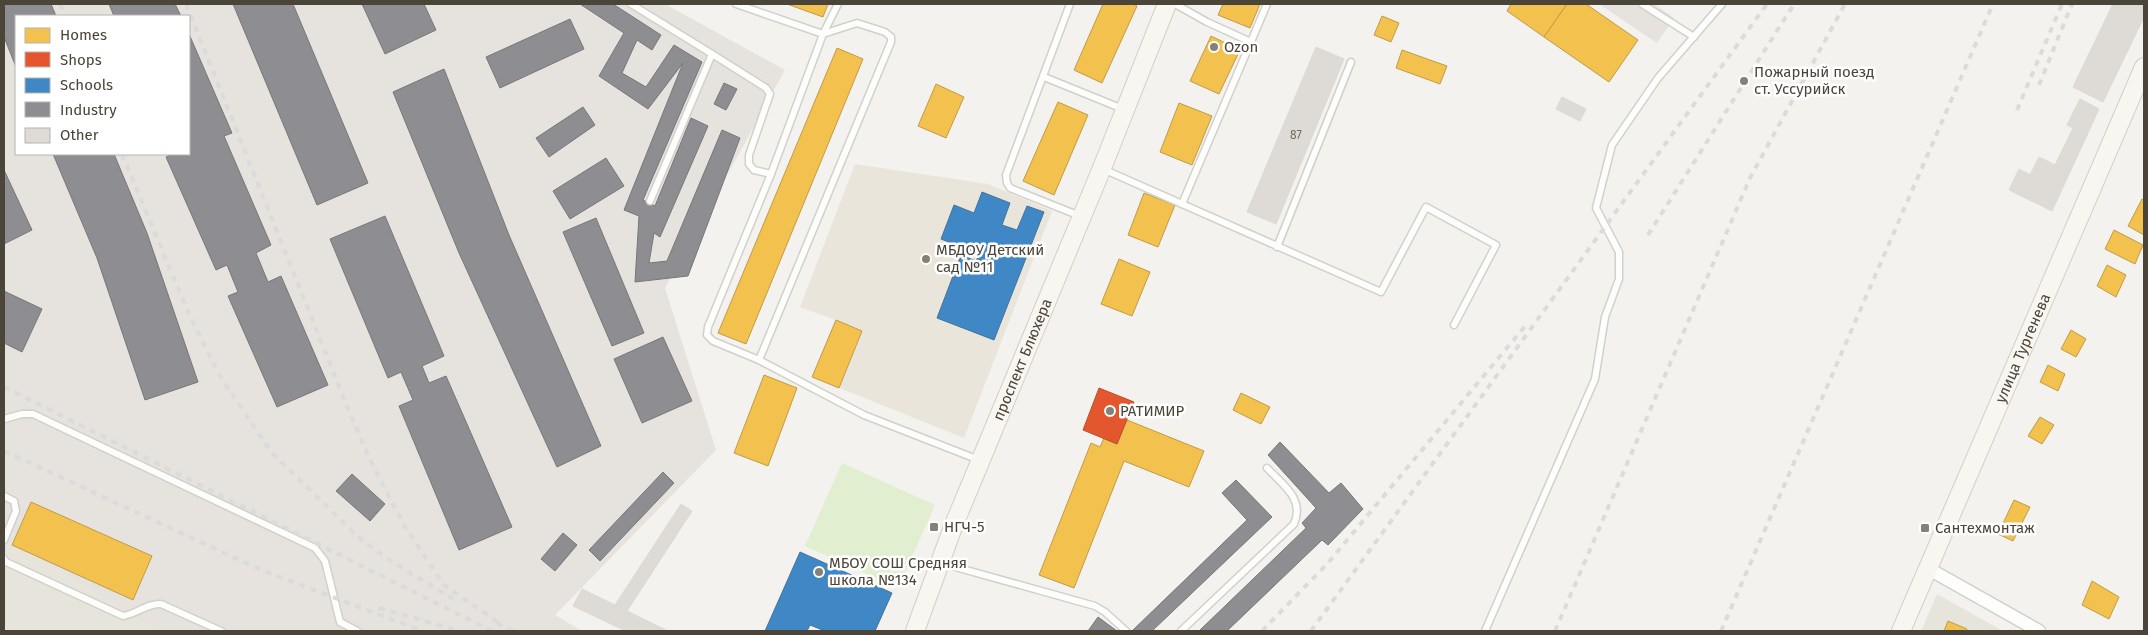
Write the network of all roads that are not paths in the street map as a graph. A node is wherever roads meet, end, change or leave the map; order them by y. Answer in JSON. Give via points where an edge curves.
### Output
{"nodes":[{"id":1,"x":632,"y":4,"type":"edge"},
{"id":2,"x":736,"y":4,"type":"edge"},
{"id":3,"x":838,"y":4,"type":"edge"},
{"id":4,"x":1070,"y":4,"type":"edge"},
{"id":5,"x":1166,"y":4,"type":"edge"},
{"id":6,"x":1174,"y":4,"type":"edge"},
{"id":7,"x":1268,"y":4,"type":"edge"},
{"id":8,"x":1642,"y":4,"type":"edge"},
{"id":9,"x":1722,"y":4,"type":"edge"},
{"id":10,"x":823,"y":34,"type":"junction"},
{"id":11,"x":1694,"y":37,"type":"junction"},
{"id":12,"x":1252,"y":42,"type":"junction"},
{"id":13,"x":712,"y":54,"type":"junction"},
{"id":14,"x":1351,"y":62,"type":"dead end"},
{"id":15,"x":2144,"y":67,"type":"edge"},
{"id":16,"x":1044,"y":76,"type":"junction"},
{"id":17,"x":1123,"y":109,"type":"junction"},
{"id":18,"x":1102,"y":168,"type":"junction"},
{"id":19,"x":771,"y":174,"type":"junction"},
{"id":20,"x":650,"y":201,"type":"dead end"},
{"id":21,"x":1182,"y":204,"type":"junction"},
{"id":22,"x":1080,"y":216,"type":"junction"},
{"id":23,"x":1277,"y":247,"type":"junction"},
{"id":24,"x":1454,"y":325,"type":"dead end"},
{"id":25,"x":759,"y":360,"type":"junction"},
{"id":26,"x":4,"y":419,"type":"edge"},
{"id":27,"x":980,"y":460,"type":"junction"},
{"id":28,"x":1267,"y":468,"type":"dead end"},
{"id":29,"x":4,"y":496,"type":"edge"},
{"id":30,"x":4,"y":540,"type":"edge"},
{"id":31,"x":4,"y":559,"type":"edge"},
{"id":32,"x":940,"y":562,"type":"junction"},
{"id":33,"x":1929,"y":569,"type":"junction"},
{"id":34,"x":221,"y":631,"type":"edge"},
{"id":35,"x":357,"y":631,"type":"edge"},
{"id":36,"x":915,"y":631,"type":"edge"},
{"id":37,"x":1126,"y":631,"type":"edge"},
{"id":38,"x":1181,"y":631,"type":"edge"},
{"id":39,"x":1485,"y":631,"type":"edge"},
{"id":40,"x":1902,"y":631,"type":"edge"},
{"id":41,"x":2039,"y":631,"type":"edge"}],
"edges":[{"from":1,"to":13,"type":"lane"},
{"from":2,"to":10,"type":"lane"},
{"from":3,"to":10,"type":"lane"},
{"from":4,"to":16,"type":"lane"},
{"from":5,"to":17,"type":"street","name":"проспект Блюхера"},
{"from":6,"to":12,"type":"lane"},
{"from":7,"to":12,"type":"lane"},
{"from":8,"to":11,"type":"lane"},
{"from":9,"to":11,"type":"lane"},
{"from":10,"to":19,"type":"lane"},
{"from":10,"to":25,"type":"lane","via":[[857,23],[886,32],[892,42]]},
{"from":11,"to":39,"type":"lane","via":[[1658,78],[1612,145],[1596,208],[1619,252],[1619,279],[1605,316],[1595,378]]},
{"from":12,"to":21,"type":"lane"},
{"from":13,"to":19,"type":"lane","via":[[766,88],[770,94],[748,164],[754,170]]},
{"from":13,"to":20,"type":"lane"},
{"from":14,"to":23,"type":"lane"},
{"from":15,"to":33,"type":"street","name":"улица Тургенева"},
{"from":16,"to":17,"type":"lane"},
{"from":16,"to":22,"type":"lane","via":[[1006,175],[1007,183],[1010,188]]},
{"from":17,"to":18,"type":"street","name":"проспект Блюхера"},
{"from":18,"to":21,"type":"lane"},
{"from":18,"to":22,"type":"street","name":"проспект Блюхера"},
{"from":19,"to":25,"type":"lane","via":[[707,335],[713,341]]},
{"from":21,"to":23,"type":"lane"},
{"from":22,"to":27,"type":"street","name":"проспект Блюхера"},
{"from":23,"to":24,"type":"lane","via":[[1381,292],[1426,207],[1496,245]]},
{"from":25,"to":27,"type":"lane","via":[[864,414]]},
{"from":26,"to":35,"type":"lane","via":[[33,414],[315,548],[325,561],[340,622]]},
{"from":27,"to":32,"type":"street","name":"проспект Блюхера"},
{"from":28,"to":38,"type":"lane","via":[[1296,501],[1298,509],[1294,524]]},
{"from":29,"to":30,"type":"lane","via":[[16,505]]},
{"from":31,"to":34,"type":"lane","via":[[123,616],[133,615],[152,603],[161,604]]},
{"from":32,"to":36,"type":"street","name":"проспект Блюхера"},
{"from":32,"to":37,"type":"lane","via":[[1095,606]]},
{"from":33,"to":40,"type":"street","name":"улица Тургенева"},
{"from":33,"to":41,"type":"street"}]}
